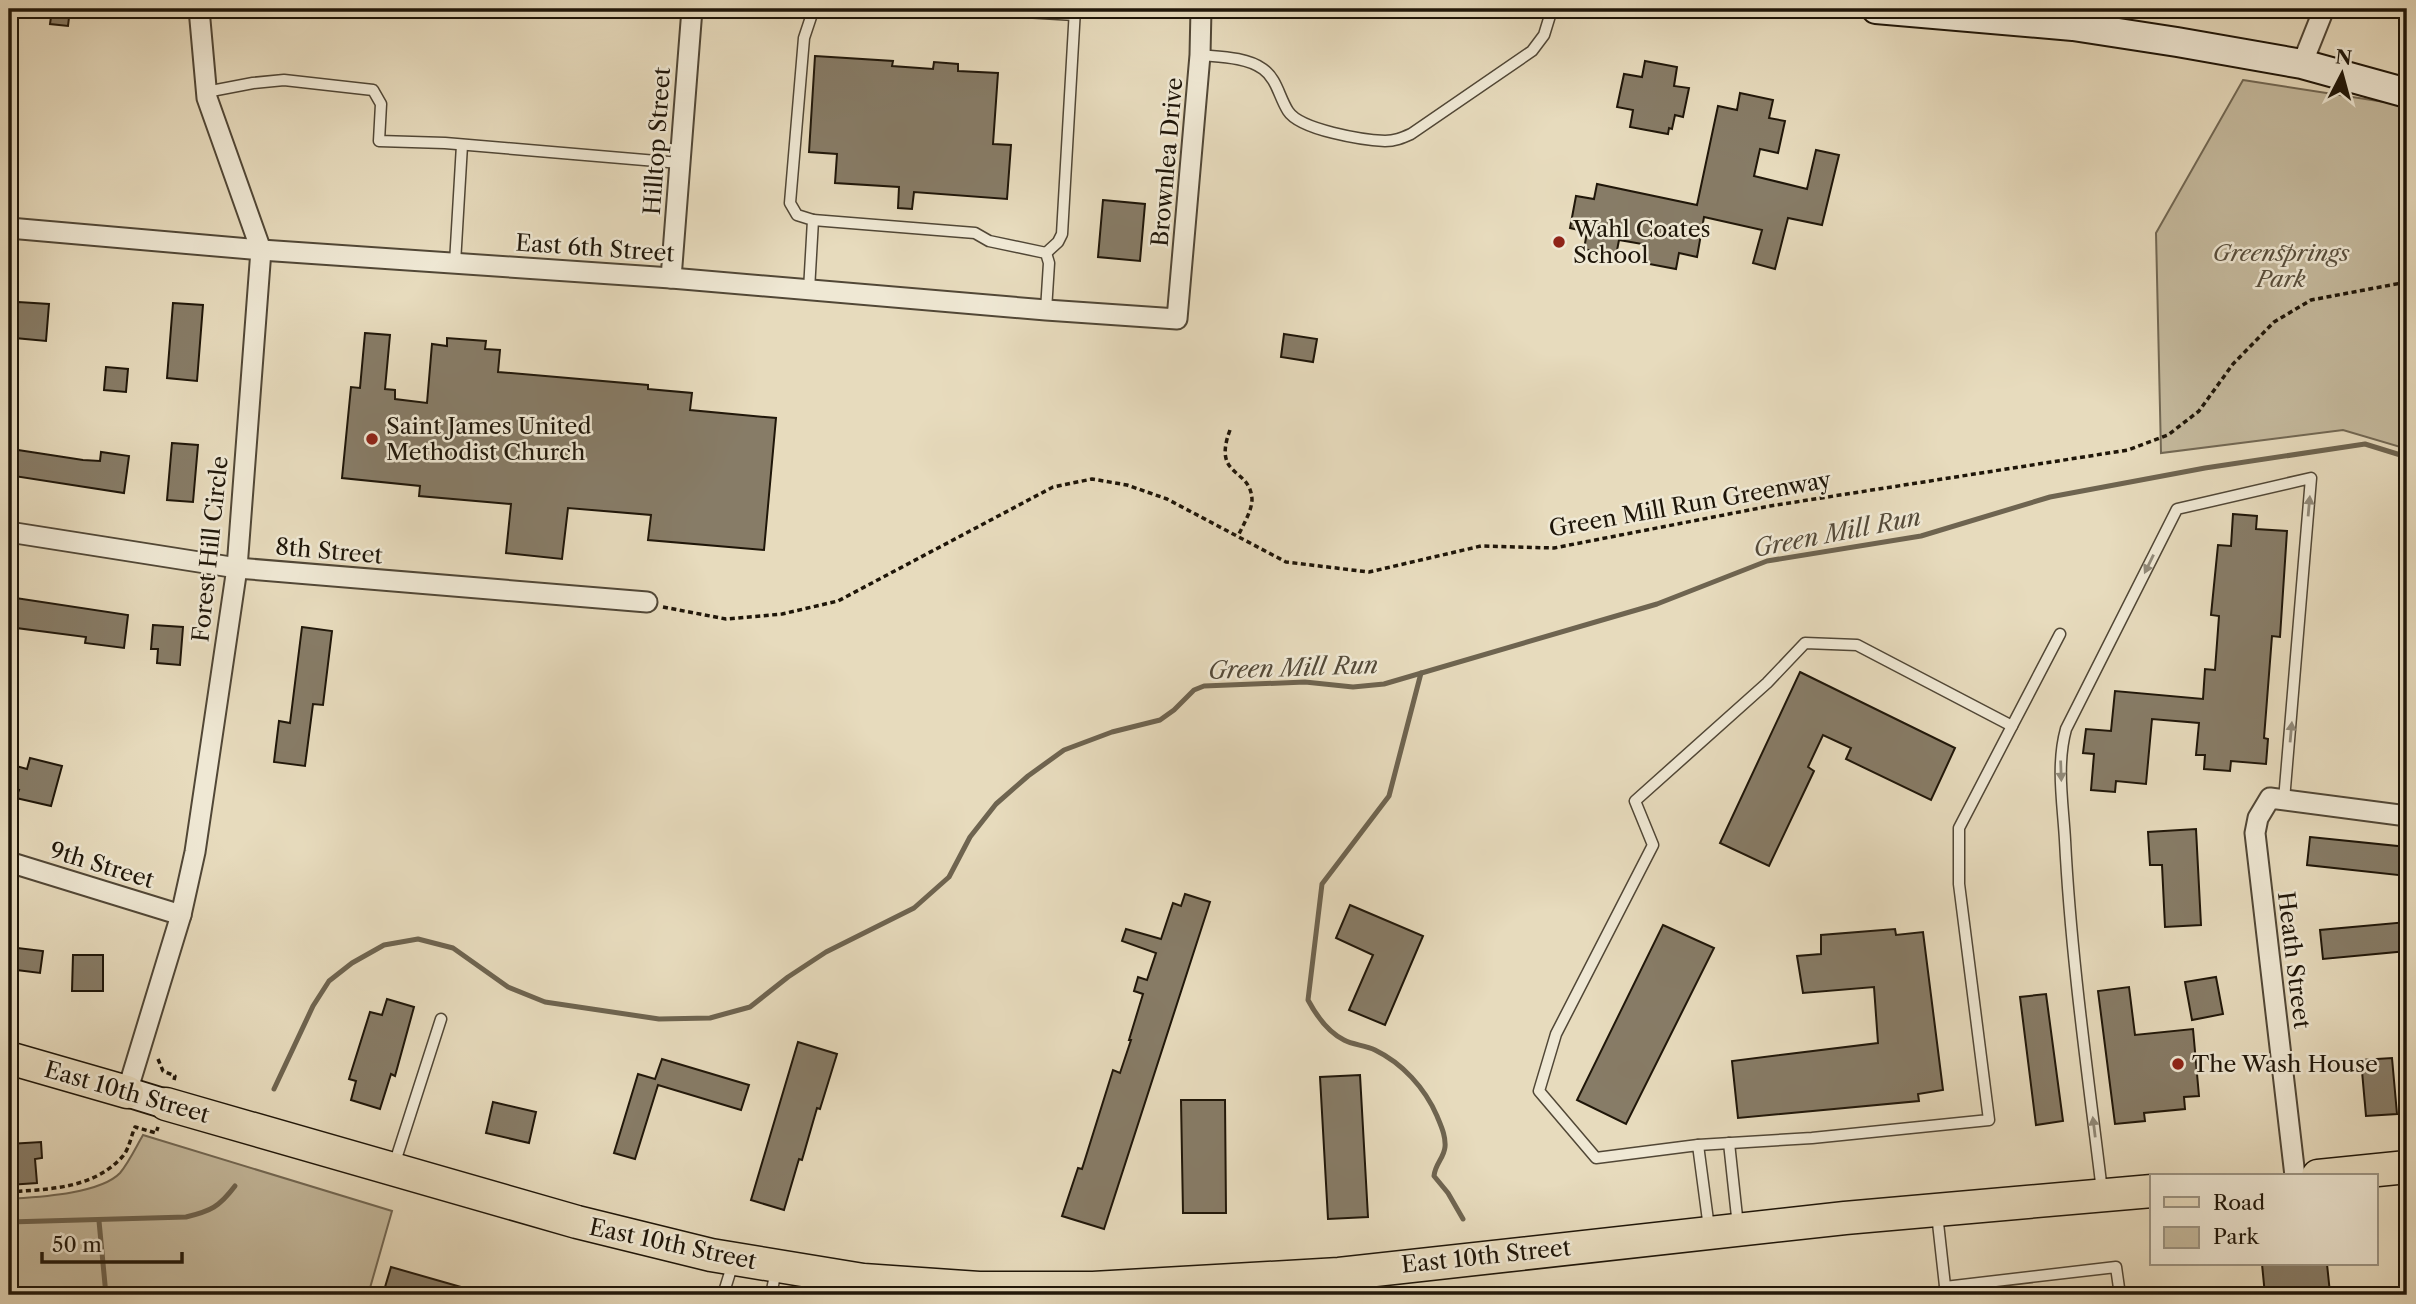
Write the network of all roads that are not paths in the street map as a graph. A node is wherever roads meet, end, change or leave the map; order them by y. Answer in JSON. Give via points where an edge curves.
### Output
{"nodes":[{"id":1,"x":199,"y":9,"type":"edge"},
{"id":2,"x":692,"y":9,"type":"edge"},
{"id":3,"x":819,"y":9,"type":"edge"},
{"id":4,"x":974,"y":9,"type":"edge"},
{"id":5,"x":1201,"y":9,"type":"edge"},
{"id":6,"x":1552,"y":9,"type":"edge"},
{"id":7,"x":1891,"y":9,"type":"edge"},
{"id":8,"x":2325,"y":9,"type":"edge"},
{"id":9,"x":1075,"y":12,"type":"edge"},
{"id":10,"x":1200,"y":55,"type":"junction"},
{"id":11,"x":2302,"y":64,"type":"junction"},
{"id":12,"x":206,"y":92,"type":"junction"},
{"id":13,"x":2407,"y":93,"type":"edge"},
{"id":14,"x":462,"y":145,"type":"junction"},
{"id":15,"x":680,"y":163,"type":"junction"},
{"id":16,"x":813,"y":220,"type":"junction"},
{"id":17,"x":9,"y":228,"type":"edge"},
{"id":18,"x":261,"y":250,"type":"junction"},
{"id":19,"x":1046,"y":253,"type":"junction"},
{"id":20,"x":455,"y":263,"type":"junction"},
{"id":21,"x":671,"y":278,"type":"junction"},
{"id":22,"x":809,"y":290,"type":"junction"},
{"id":23,"x":1046,"y":310,"type":"junction"},
{"id":24,"x":1177,"y":319,"type":"joint"},
{"id":25,"x":9,"y":532,"type":"edge"},
{"id":26,"x":237,"y":568,"type":"junction"},
{"id":27,"x":648,"y":602,"type":"dead end"},
{"id":28,"x":2060,"y":634,"type":"dead end"},
{"id":29,"x":2012,"y":726,"type":"junction"},
{"id":30,"x":2284,"y":800,"type":"junction"},
{"id":31,"x":2407,"y":816,"type":"edge"},
{"id":32,"x":9,"y":862,"type":"edge"},
{"id":33,"x":181,"y":915,"type":"junction"},
{"id":34,"x":441,"y":1019,"type":"dead end"},
{"id":35,"x":9,"y":1058,"type":"edge"},
{"id":36,"x":127,"y":1092,"type":"junction"},
{"id":37,"x":161,"y":1119,"type":"joint"},
{"id":38,"x":1729,"y":1143,"type":"junction"},
{"id":39,"x":1698,"y":1145,"type":"junction"},
{"id":40,"x":2407,"y":1167,"type":"edge"},
{"id":41,"x":392,"y":1169,"type":"junction"},
{"id":42,"x":2294,"y":1174,"type":"edge"},
{"id":43,"x":2338,"y":1174,"type":"edge"},
{"id":44,"x":2150,"y":1191,"type":"edge"},
{"id":45,"x":2102,"y":1195,"type":"junction"},
{"id":46,"x":1937,"y":1210,"type":"junction"},
{"id":47,"x":1724,"y":1230,"type":"junction"},
{"id":48,"x":734,"y":1259,"type":"junction"},
{"id":49,"x":774,"y":1281,"type":"edge"},
{"id":50,"x":822,"y":1285,"type":"edge"},
{"id":51,"x":1340,"y":1285,"type":"edge"},
{"id":52,"x":1946,"y":1291,"type":"edge"},
{"id":53,"x":978,"y":1292,"type":"edge"},
{"id":54,"x":723,"y":1295,"type":"edge"},
{"id":55,"x":2120,"y":1295,"type":"edge"}],
"edges":[{"from":1,"to":12,"type":"street","name":"Forest Hill Circle"},
{"from":2,"to":15,"type":"street","name":"Hilltop Street"},
{"from":3,"to":16,"type":"lane","via":[[812,14],[804,38],[789,203],[797,215]]},
{"from":4,"to":9,"type":"lane"},
{"from":5,"to":10,"type":"street","name":"Brownlea Drive"},
{"from":6,"to":10,"type":"lane","via":[[1544,35],[1532,51],[1396,140],[1317,129],[1289,112],[1263,69],[1248,62]]},
{"from":7,"to":11,"type":"main road","via":[[2073,26]]},
{"from":8,"to":11,"type":"street"},
{"from":9,"to":19,"type":"lane","via":[[1062,234]]},
{"from":10,"to":24,"type":"street","name":"Brownlea Drive"},
{"from":11,"to":13,"type":"main road"},
{"from":12,"to":14,"type":"lane","via":[[284,80],[373,90],[381,104],[379,141]]},
{"from":12,"to":18,"type":"street","name":"Forest Hill Circle"},
{"from":14,"to":15,"type":"lane"},
{"from":14,"to":20,"type":"lane"},
{"from":15,"to":21,"type":"street","name":"Hilltop Street"},
{"from":16,"to":19,"type":"lane","via":[[975,233],[989,241]]},
{"from":16,"to":22,"type":"lane"},
{"from":17,"to":18,"type":"street","name":"East 6th Street"},
{"from":18,"to":20,"type":"street","name":"East 6th Street"},
{"from":18,"to":26,"type":"street","name":"Forest Hill Circle"},
{"from":19,"to":23,"type":"lane"},
{"from":20,"to":21,"type":"street","name":"East 6th Street"},
{"from":21,"to":22,"type":"street","name":"East 6th Street"},
{"from":22,"to":23,"type":"street","name":"East 6th Street"},
{"from":23,"to":24,"type":"street","name":"East 6th Street"},
{"from":25,"to":26,"type":"street","name":"8th Street"},
{"from":26,"to":27,"type":"street","name":"8th Street"},
{"from":26,"to":33,"type":"street","name":"Forest Hill Circle","via":[[195,852]]},
{"from":28,"to":29,"type":"lane"},
{"from":29,"to":38,"type":"lane","via":[[1959,828],[1959,884],[1989,1121]]},
{"from":29,"to":39,"type":"lane","via":[[1857,645],[1805,643],[1635,801],[1653,845],[1556,1034],[1539,1091],[1596,1158]]},
{"from":30,"to":31,"type":"street"},
{"from":30,"to":42,"type":"street","name":"Heath Street","via":[[2270,798],[2255,833]]},
{"from":30,"to":45,"type":"lane","via":[[2311,478],[2177,509],[2061,746],[2066,861]]},
{"from":32,"to":33,"type":"street","name":"9th Street"},
{"from":33,"to":36,"type":"street","name":"Forest Hill Circle"},
{"from":34,"to":41,"type":"lane"},
{"from":35,"to":36,"type":"main road","name":"East 10th Street"},
{"from":36,"to":37,"type":"main road","name":"East 10th Street"},
{"from":37,"to":41,"type":"main road","name":"East 10th Street"},
{"from":38,"to":39,"type":"lane"},
{"from":38,"to":47,"type":"lane"},
{"from":39,"to":47,"type":"lane"},
{"from":40,"to":43,"type":"main road"},
{"from":41,"to":48,"type":"main road","name":"East 10th Street","via":[[577,1222]]},
{"from":44,"to":45,"type":"main road","name":"East 10th Street"},
{"from":45,"to":46,"type":"main road","name":"East 10th Street"},
{"from":46,"to":47,"type":"main road","name":"East 10th Street"},
{"from":46,"to":52,"type":"lane"},
{"from":47,"to":51,"type":"main road","name":"East 10th Street"},
{"from":48,"to":49,"type":"main road","name":"East 10th Street"},
{"from":48,"to":54,"type":"lane"},
{"from":49,"to":50,"type":"main road","name":"East 10th Street"},
{"from":50,"to":53,"type":"main road","name":"East 10th Street","via":[[863,1280]]},
{"from":51,"to":53,"type":"main road","name":"East 10th Street"},
{"from":52,"to":55,"type":"lane","via":[[2116,1267]]}]}
